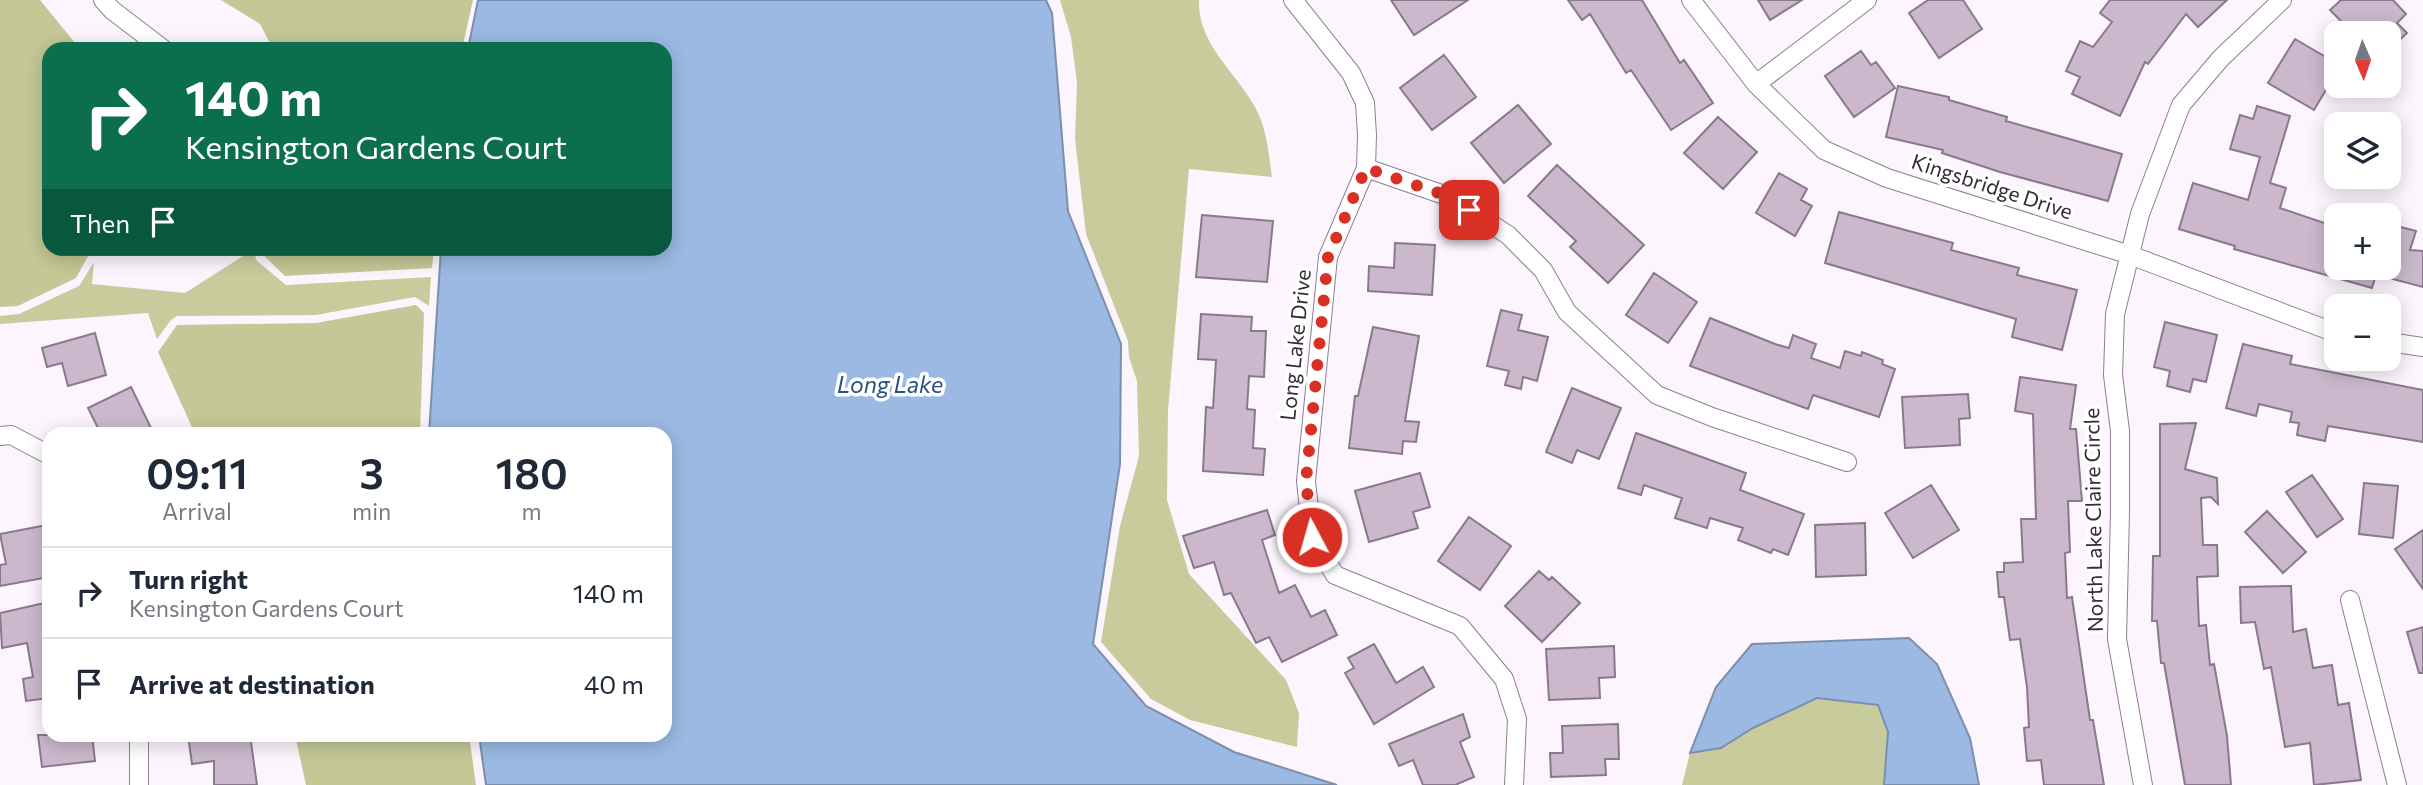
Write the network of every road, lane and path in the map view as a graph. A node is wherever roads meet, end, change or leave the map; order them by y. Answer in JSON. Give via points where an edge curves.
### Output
{"nodes":[{"id":1,"x":103,"y":0,"type":"edge"},
{"id":2,"x":1293,"y":0,"type":"edge"},
{"id":3,"x":1691,"y":0,"type":"edge"},
{"id":4,"x":1867,"y":0,"type":"edge"},
{"id":5,"x":2282,"y":0,"type":"edge"},
{"id":6,"x":154,"y":42,"type":"edge"},
{"id":7,"x":1756,"y":84,"type":"junction"},
{"id":8,"x":1366,"y":168,"type":"junction"},
{"id":9,"x":2130,"y":255,"type":"junction"},
{"id":10,"x":2324,"y":328,"type":"edge"},
{"id":11,"x":2401,"y":344,"type":"edge"},
{"id":12,"x":2423,"y":347,"type":"edge"},
{"id":13,"x":0,"y":436,"type":"edge"},
{"id":14,"x":42,"y":451,"type":"edge"},
{"id":15,"x":1847,"y":462,"type":"dead end"},
{"id":16,"x":2350,"y":600,"type":"dead end"},
{"id":17,"x":139,"y":742,"type":"edge"},
{"id":18,"x":139,"y":785,"type":"edge"},
{"id":19,"x":1514,"y":785,"type":"edge"},
{"id":20,"x":2143,"y":785,"type":"edge"},
{"id":21,"x":2397,"y":785,"type":"edge"}],
"edges":[{"from":1,"to":6,"type":"street"},
{"from":2,"to":8,"type":"street","name":"Long Lake Drive","via":[[1350,73],[1365,103]]},
{"from":3,"to":7,"type":"street","name":"Kingsbridge Drive"},
{"from":4,"to":7,"type":"street"},
{"from":5,"to":9,"type":"street","name":"North Lake Claire Circle","via":[[2221,58],[2181,105],[2140,214]]},
{"from":7,"to":9,"type":"street","name":"Kingsbridge Drive","via":[[1824,150],[1887,178]]},
{"from":8,"to":15,"type":"street","via":[[1450,197],[1508,235],[1543,270],[1567,312],[1657,395]]},
{"from":8,"to":19,"type":"street","name":"Long Lake Drive","via":[[1328,257],[1306,481],[1312,537],[1335,575],[1460,626],[1504,679],[1517,719]]},
{"from":9,"to":10,"type":"street","name":"Kingsbridge Drive"},
{"from":9,"to":20,"type":"street","name":"North Lake Claire Circle","via":[[2112,344],[2120,431],[2117,639]]},
{"from":11,"to":12,"type":"street"},
{"from":13,"to":14,"type":"street","via":[[11,435]]},
{"from":16,"to":21,"type":"street"},
{"from":17,"to":18,"type":"street"}]}
